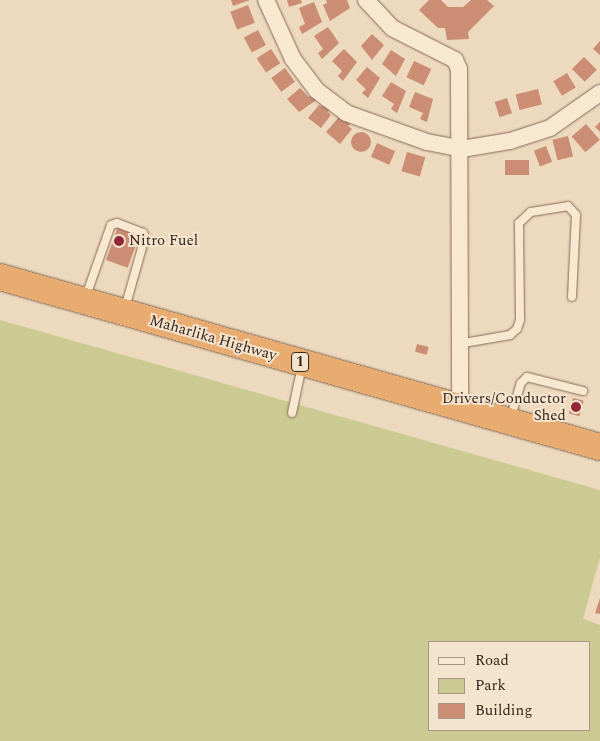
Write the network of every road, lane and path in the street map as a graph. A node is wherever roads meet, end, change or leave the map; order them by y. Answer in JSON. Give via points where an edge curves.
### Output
{"nodes":[{"id":1,"x":266,"y":0,"type":"edge"},
{"id":2,"x":366,"y":0,"type":"edge"},
{"id":3,"x":600,"y":93,"type":"edge"},
{"id":4,"x":462,"y":149,"type":"junction"},
{"id":5,"x":0,"y":276,"type":"edge"},
{"id":6,"x":572,"y":297,"type":"dead end"},
{"id":7,"x":84,"y":301,"type":"junction"},
{"id":8,"x":124,"y":312,"type":"junction"},
{"id":9,"x":458,"y":344,"type":"junction"},
{"id":10,"x":303,"y":363,"type":"junction"},
{"id":11,"x":583,"y":391,"type":"dead end"},
{"id":12,"x":460,"y":408,"type":"junction"},
{"id":13,"x":292,"y":413,"type":"dead end"},
{"id":14,"x":510,"y":422,"type":"junction"},
{"id":15,"x":600,"y":447,"type":"edge"}],
"edges":[{"from":1,"to":4,"type":"street","via":[[280,36],[301,73],[316,90],[346,113],[411,138]]},
{"from":2,"to":4,"type":"street","via":[[392,28],[458,64]]},
{"from":3,"to":4,"type":"street","via":[[550,128],[510,141]]},
{"from":4,"to":9,"type":"street"},
{"from":5,"to":7,"type":"highway","name":"Maharlika Highway","number":"1"},
{"from":6,"to":9,"type":"lane","via":[[576,215],[568,206],[531,212],[519,223],[520,320],[517,328],[510,335]]},
{"from":7,"to":8,"type":"highway","name":"Maharlika Highway","number":"1"},
{"from":7,"to":8,"type":"lane","via":[[110,226],[117,222],[143,232],[145,237]]},
{"from":8,"to":10,"type":"highway","name":"Maharlika Highway","number":"1"},
{"from":9,"to":12,"type":"street"},
{"from":10,"to":12,"type":"highway","name":"Maharlika Highway","number":"1"},
{"from":10,"to":13,"type":"lane"},
{"from":11,"to":14,"type":"lane","via":[[527,377],[521,383]]},
{"from":12,"to":14,"type":"highway","name":"Maharlika Highway","number":"1"},
{"from":14,"to":15,"type":"highway","name":"Maharlika Highway","number":"1"}]}
